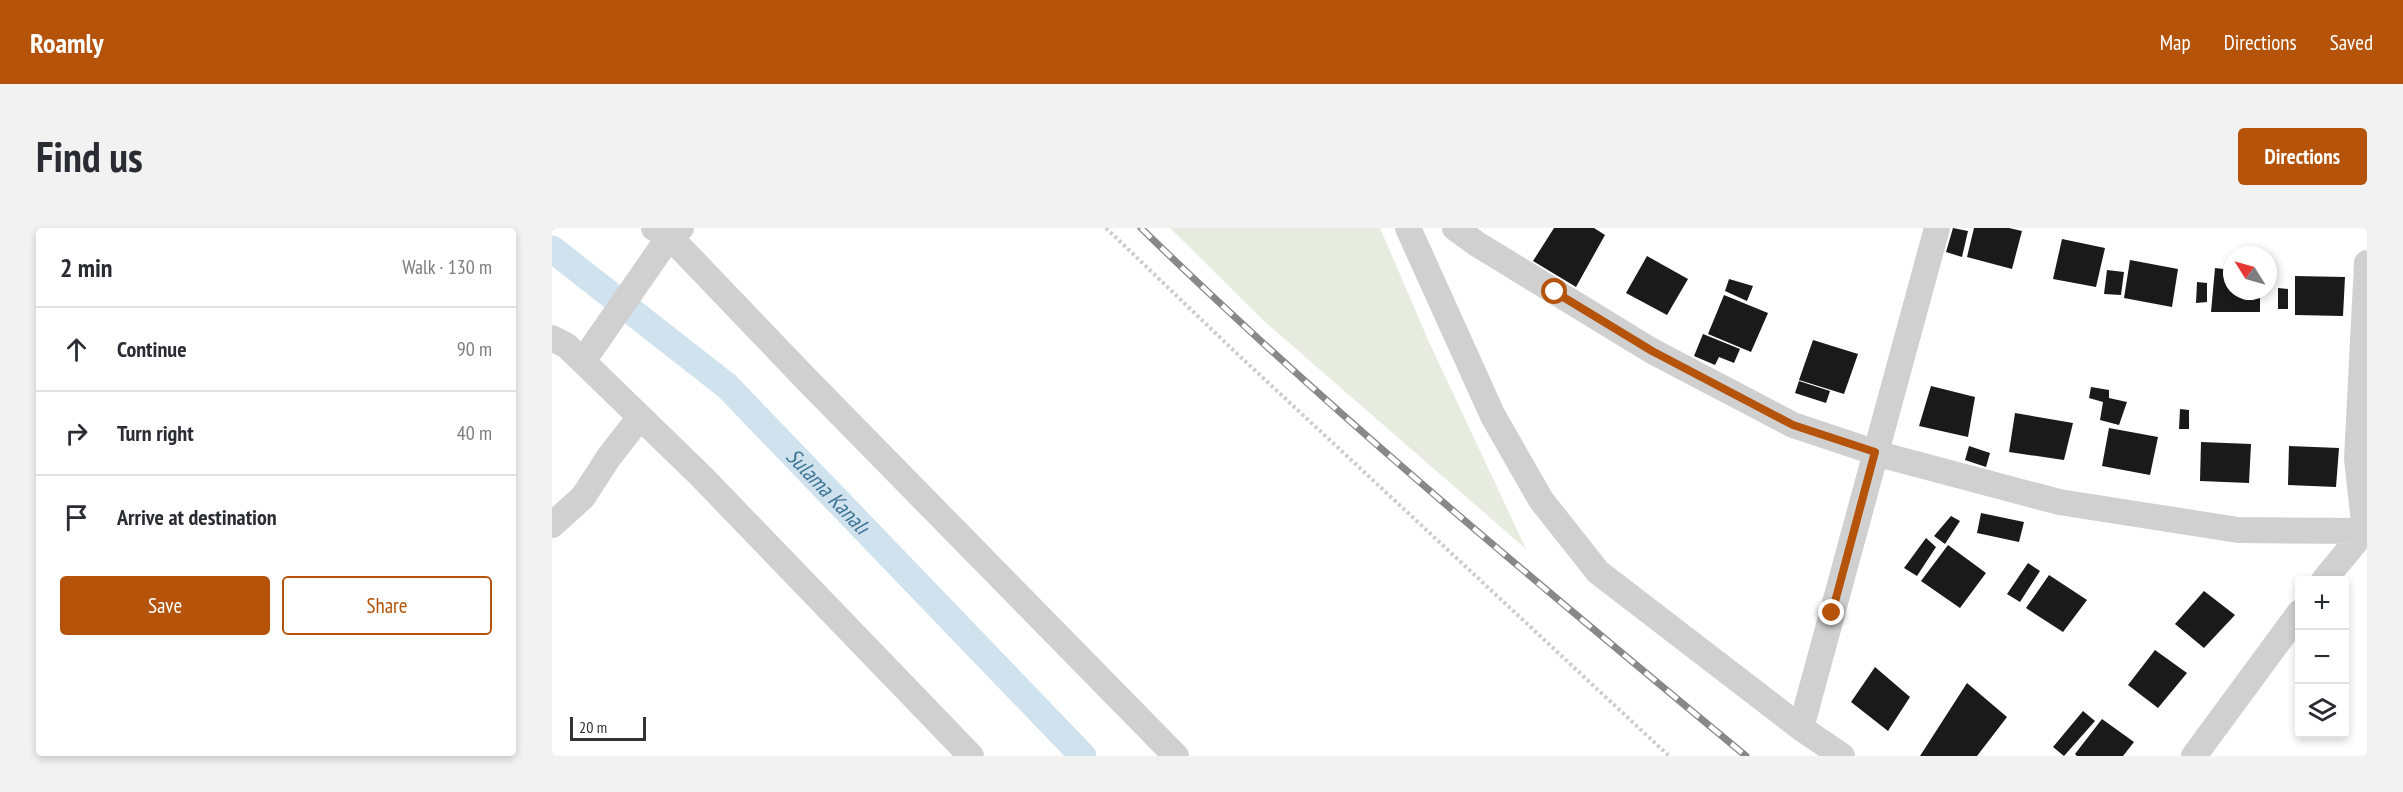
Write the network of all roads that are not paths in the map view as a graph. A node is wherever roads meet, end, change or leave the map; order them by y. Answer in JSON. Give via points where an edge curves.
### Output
{"nodes":[{"id":1,"x":1408,"y":228,"type":"edge"},
{"id":2,"x":1455,"y":228,"type":"edge"},
{"id":3,"x":1937,"y":228,"type":"edge"},
{"id":4,"x":667,"y":236,"type":"edge"},
{"id":5,"x":1483,"y":236,"type":"edge"},
{"id":6,"x":2367,"y":264,"type":"edge"},
{"id":7,"x":552,"y":338,"type":"edge"},
{"id":8,"x":583,"y":361,"type":"junction"},
{"id":9,"x":640,"y":417,"type":"junction"},
{"id":10,"x":1875,"y":452,"type":"junction"},
{"id":11,"x":552,"y":525,"type":"edge"},
{"id":12,"x":2366,"y":530,"type":"edge"},
{"id":13,"x":2327,"y":576,"type":"edge"},
{"id":14,"x":2295,"y":619,"type":"edge"},
{"id":15,"x":1801,"y":728,"type":"junction"},
{"id":16,"x":971,"y":756,"type":"edge"},
{"id":17,"x":1176,"y":756,"type":"edge"},
{"id":18,"x":1842,"y":756,"type":"edge"},
{"id":19,"x":2194,"y":756,"type":"edge"}],
"edges":[{"from":1,"to":15,"type":"street","via":[[1493,416],[1541,500],[1598,572]]},
{"from":2,"to":5,"type":"street"},
{"from":3,"to":10,"type":"street"},
{"from":4,"to":8,"type":"street"},
{"from":4,"to":17,"type":"street"},
{"from":5,"to":10,"type":"street","via":[[1652,351],[1793,425]]},
{"from":6,"to":12,"type":"street","via":[[2357,459]]},
{"from":7,"to":8,"type":"street"},
{"from":8,"to":9,"type":"street"},
{"from":9,"to":11,"type":"street","via":[[583,498]]},
{"from":9,"to":16,"type":"street"},
{"from":10,"to":12,"type":"street","via":[[2070,503],[2238,530]]},
{"from":10,"to":15,"type":"street"},
{"from":12,"to":13,"type":"street"},
{"from":14,"to":19,"type":"street"},
{"from":15,"to":18,"type":"street"}]}
